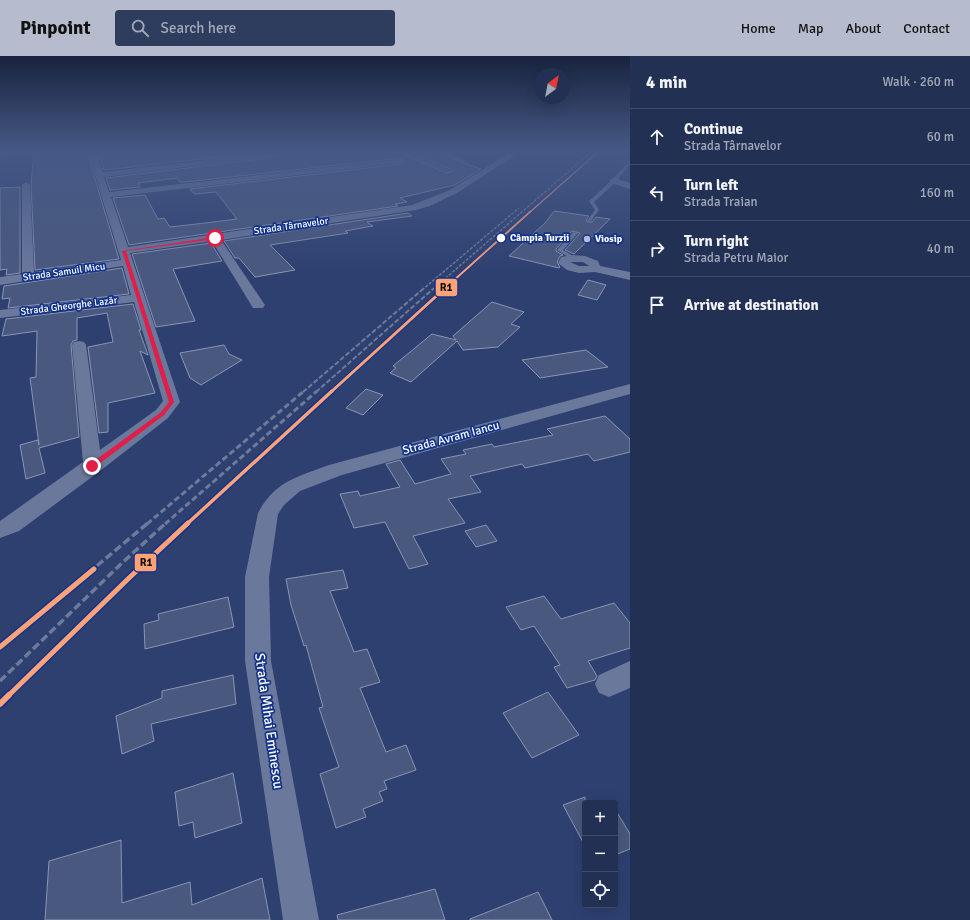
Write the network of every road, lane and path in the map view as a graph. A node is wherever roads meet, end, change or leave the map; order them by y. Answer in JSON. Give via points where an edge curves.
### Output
{"nodes":[{"id":1,"x":26,"y":192,"type":"edge"},
{"id":2,"x":129,"y":192,"type":"edge"},
{"id":3,"x":450,"y":192,"type":"edge"},
{"id":4,"x":602,"y":192,"type":"edge"},
{"id":5,"x":106,"y":195,"type":"joint"},
{"id":6,"x":589,"y":220,"type":"dead end"},
{"id":7,"x":575,"y":233,"type":"dead end"},
{"id":8,"x":215,"y":238,"type":"junction"},
{"id":9,"x":126,"y":256,"type":"junction"},
{"id":10,"x":573,"y":258,"type":"joint"},
{"id":11,"x":630,"y":276,"type":"edge"},
{"id":12,"x":28,"y":277,"type":"junction"},
{"id":13,"x":0,"y":281,"type":"edge"},
{"id":14,"x":139,"y":298,"type":"junction"},
{"id":15,"x":258,"y":305,"type":"dead end"},
{"id":16,"x":0,"y":314,"type":"edge"},
{"id":17,"x":78,"y":344,"type":"dead end"},
{"id":18,"x":630,"y":389,"type":"edge"},
{"id":19,"x":92,"y":466,"type":"junction"},
{"id":20,"x":277,"y":500,"type":"joint"},
{"id":21,"x":0,"y":530,"type":"edge"},
{"id":22,"x":301,"y":920,"type":"edge"}],
"edges":[{"from":1,"to":12,"type":"street"},
{"from":2,"to":5,"type":"street"},
{"from":3,"to":8,"type":"street","name":"Strada Târnavelor","via":[[424,206]]},
{"from":4,"to":6,"type":"lane","via":[[591,202],[597,210]]},
{"from":5,"to":9,"type":"street"},
{"from":7,"to":10,"type":"lane","via":[[560,250]]},
{"from":8,"to":9,"type":"street","name":"Strada Târnavelor"},
{"from":8,"to":15,"type":"street"},
{"from":9,"to":12,"type":"street","name":"Strada Samuil Micu"},
{"from":9,"to":14,"type":"street"},
{"from":10,"to":11,"type":"street","via":[[566,259],[564,263],[579,270],[595,268]]},
{"from":12,"to":13,"type":"street","name":"Strada Samuil Micu"},
{"from":14,"to":16,"type":"street","name":"Strada Gheorghe Lazăr"},
{"from":14,"to":19,"type":"street","via":[[172,402],[162,414]]},
{"from":17,"to":19,"type":"street"},
{"from":18,"to":20,"type":"street","name":"Strada Avram Iancu","via":[[336,470],[293,486]]},
{"from":19,"to":21,"type":"street","via":[[11,525]]},
{"from":20,"to":22,"type":"street","name":"Strada Mihai Eminescu","via":[[268,513],[257,576],[258,661]]}]}
